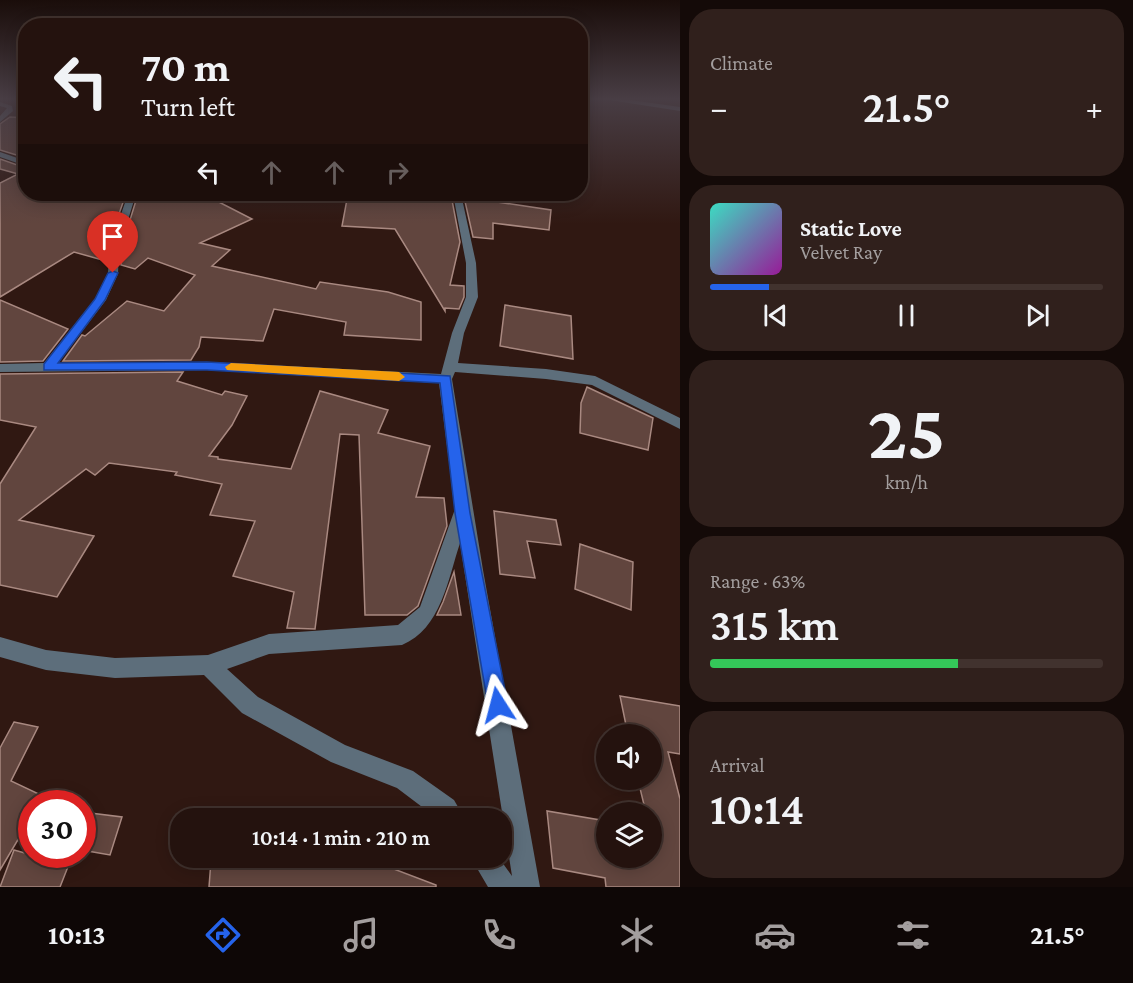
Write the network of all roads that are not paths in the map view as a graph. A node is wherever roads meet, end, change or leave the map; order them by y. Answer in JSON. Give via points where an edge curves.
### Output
{"nodes":[{"id":1,"x":0,"y":154,"type":"edge"},
{"id":2,"x":18,"y":161,"type":"edge"},
{"id":3,"x":130,"y":201,"type":"edge"},
{"id":4,"x":459,"y":201,"type":"edge"},
{"id":5,"x":48,"y":367,"type":"junction"},
{"id":6,"x":0,"y":368,"type":"edge"},
{"id":7,"x":448,"y":373,"type":"junction"},
{"id":8,"x":680,"y":424,"type":"edge"},
{"id":9,"x":462,"y":513,"type":"junction"},
{"id":10,"x":0,"y":647,"type":"edge"},
{"id":11,"x":208,"y":665,"type":"junction"},
{"id":12,"x":444,"y":808,"type":"edge"},
{"id":13,"x":491,"y":868,"type":"edge"},
{"id":14,"x":504,"y":887,"type":"edge"},
{"id":15,"x":527,"y":887,"type":"edge"}],
"edges":[{"from":1,"to":2,"type":"street"},
{"from":3,"to":5,"type":"street","via":[[114,249],[113,273],[100,300]]},
{"from":4,"to":7,"type":"street","via":[[471,263],[472,297]]},
{"from":5,"to":6,"type":"street"},
{"from":5,"to":7,"type":"street","via":[[207,366]]},
{"from":7,"to":8,"type":"street","via":[[546,374],[595,381]]},
{"from":7,"to":9,"type":"street"},
{"from":9,"to":11,"type":"street","via":[[427,613],[402,635],[269,644]]},
{"from":9,"to":15,"type":"street","via":[[487,637]]},
{"from":10,"to":11,"type":"street","via":[[46,660],[115,668]]},
{"from":11,"to":12,"type":"street","via":[[250,705],[339,754],[405,779]]},
{"from":13,"to":14,"type":"street"}]}
